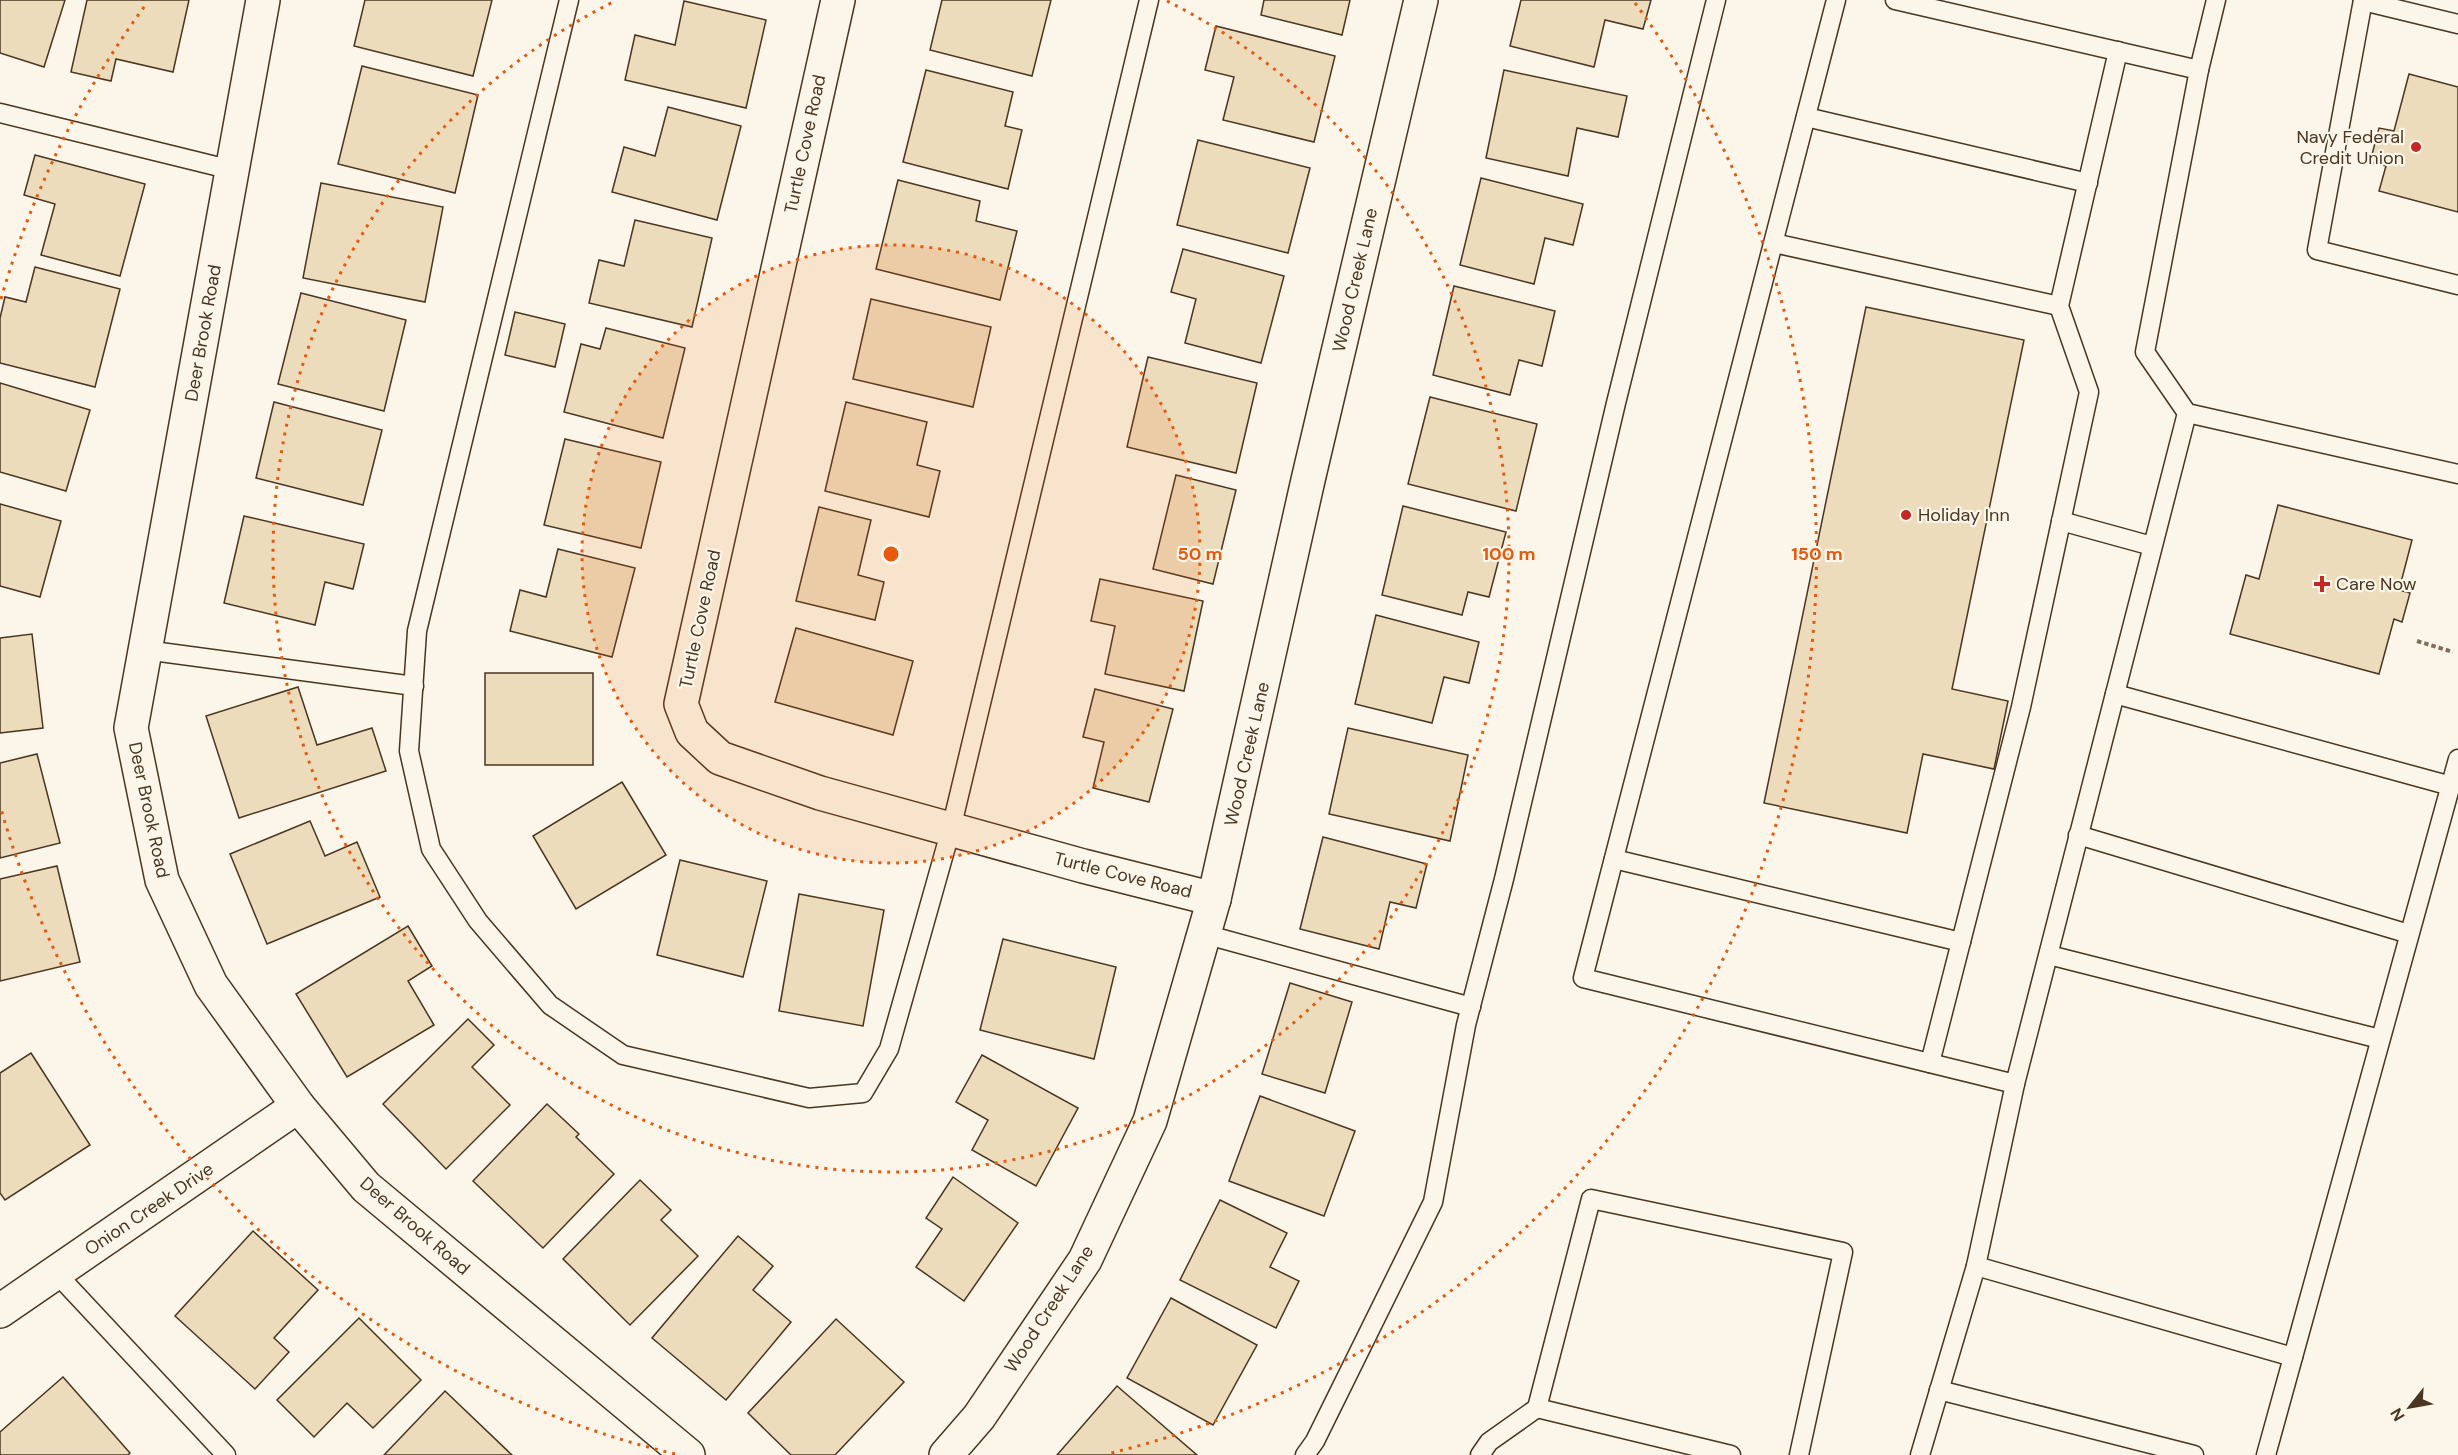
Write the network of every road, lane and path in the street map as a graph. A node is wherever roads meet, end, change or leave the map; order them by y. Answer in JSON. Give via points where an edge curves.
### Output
{"nodes":[{"id":1,"x":262,"y":0,"type":"edge"},
{"id":2,"x":568,"y":0,"type":"edge"},
{"id":3,"x":838,"y":0,"type":"edge"},
{"id":4,"x":1149,"y":0,"type":"edge"},
{"id":5,"x":1421,"y":0,"type":"edge"},
{"id":6,"x":1716,"y":0,"type":"edge"},
{"id":7,"x":1836,"y":0,"type":"edge"},
{"id":8,"x":1895,"y":0,"type":"edge"},
{"id":9,"x":2216,"y":0,"type":"edge"},
{"id":10,"x":2363,"y":1,"type":"edge"},
{"id":11,"x":2458,"y":24,"type":"edge"},
{"id":12,"x":2118,"y":51,"type":"junction"},
{"id":13,"x":2199,"y":70,"type":"junction"},
{"id":14,"x":0,"y":113,"type":"edge"},
{"id":15,"x":1806,"y":117,"type":"junction"},
{"id":16,"x":232,"y":170,"type":"junction"},
{"id":17,"x":2088,"y":183,"type":"junction"},
{"id":18,"x":1774,"y":243,"type":"junction"},
{"id":19,"x":2458,"y":285,"type":"edge"},
{"id":20,"x":2059,"y":306,"type":"junction"},
{"id":21,"x":2187,"y":413,"type":"junction"},
{"id":22,"x":2458,"y":474,"type":"edge"},
{"id":23,"x":2061,"y":520,"type":"junction"},
{"id":24,"x":2152,"y":546,"type":"junction"},
{"id":25,"x":2417,"y":641,"type":"dead end"},
{"id":26,"x":145,"y":650,"type":"junction"},
{"id":27,"x":2453,"y":652,"type":"dead end"},
{"id":28,"x":414,"y":686,"type":"junction"},
{"id":29,"x":2115,"y":694,"type":"junction"},
{"id":30,"x":2458,"y":759,"type":"edge"},
{"id":31,"x":2451,"y":786,"type":"junction"},
{"id":32,"x":951,"y":829,"type":"junction"},
{"id":33,"x":2078,"y":836,"type":"junction"},
{"id":34,"x":1614,"y":859,"type":"junction"},
{"id":35,"x":1214,"y":899,"type":"junction"},
{"id":36,"x":1204,"y":934,"type":"junction"},
{"id":37,"x":2409,"y":934,"type":"junction"},
{"id":38,"x":1961,"y":942,"type":"junction"},
{"id":39,"x":2049,"y":955,"type":"junction"},
{"id":40,"x":1471,"y":1006,"type":"junction"},
{"id":41,"x":2380,"y":1039,"type":"junction"},
{"id":42,"x":1930,"y":1063,"type":"junction"},
{"id":43,"x":2015,"y":1084,"type":"junction"},
{"id":44,"x":298,"y":1106,"type":"junction"},
{"id":45,"x":1976,"y":1266,"type":"junction"},
{"id":46,"x":56,"y":1273,"type":"junction"},
{"id":47,"x":0,"y":1311,"type":"edge"},
{"id":48,"x":2293,"y":1357,"type":"junction"},
{"id":49,"x":1939,"y":1390,"type":"junction"},
{"id":50,"x":1537,"y":1408,"type":"junction"},
{"id":51,"x":226,"y":1455,"type":"edge"},
{"id":52,"x":688,"y":1455,"type":"edge"},
{"id":53,"x":946,"y":1455,"type":"edge"},
{"id":54,"x":1305,"y":1455,"type":"edge"},
{"id":55,"x":1480,"y":1455,"type":"edge"},
{"id":56,"x":1731,"y":1455,"type":"edge"},
{"id":57,"x":1799,"y":1455,"type":"edge"},
{"id":58,"x":1920,"y":1455,"type":"edge"},
{"id":59,"x":2194,"y":1455,"type":"edge"},
{"id":60,"x":2266,"y":1455,"type":"edge"}],
"edges":[{"from":1,"to":16,"type":"street","name":"Deer Brook Road"},
{"from":2,"to":28,"type":"lane","via":[[417,631]]},
{"from":3,"to":32,"type":"street","name":"Turtle Cove Road","via":[[681,704],[692,732],[720,758],[820,793]]},
{"from":4,"to":32,"type":"lane"},
{"from":5,"to":35,"type":"street","name":"Wood Creek Lane"},
{"from":6,"to":40,"type":"lane"},
{"from":7,"to":15,"type":"lane"},
{"from":8,"to":12,"type":"lane"},
{"from":9,"to":13,"type":"lane"},
{"from":10,"to":11,"type":"lane"},
{"from":10,"to":19,"type":"lane","via":[[2317,250]]},
{"from":12,"to":13,"type":"lane"},
{"from":12,"to":17,"type":"lane"},
{"from":13,"to":21,"type":"lane","via":[[2145,352]]},
{"from":14,"to":16,"type":"lane"},
{"from":15,"to":17,"type":"lane"},
{"from":15,"to":18,"type":"lane"},
{"from":16,"to":26,"type":"street","name":"Deer Brook Road"},
{"from":17,"to":20,"type":"lane"},
{"from":18,"to":20,"type":"lane"},
{"from":18,"to":34,"type":"lane"},
{"from":20,"to":23,"type":"lane","via":[[2089,392]]},
{"from":21,"to":22,"type":"lane"},
{"from":21,"to":24,"type":"lane"},
{"from":23,"to":24,"type":"lane"},
{"from":23,"to":38,"type":"lane","via":[[2021,707]]},
{"from":24,"to":29,"type":"lane"},
{"from":25,"to":27,"type":"path"},
{"from":26,"to":28,"type":"lane"},
{"from":26,"to":44,"type":"street","name":"Deer Brook Road","via":[[131,728],[162,880],[211,985]]},
{"from":28,"to":32,"type":"lane","via":[[410,751],[431,849],[478,921],[550,1005],[623,1054],[809,1098],[863,1093],[889,1050]]},
{"from":29,"to":31,"type":"lane"},
{"from":29,"to":33,"type":"lane"},
{"from":30,"to":31,"type":"lane"},
{"from":31,"to":37,"type":"lane"},
{"from":32,"to":35,"type":"street","name":"Turtle Cove Road"},
{"from":33,"to":37,"type":"lane"},
{"from":33,"to":39,"type":"lane"},
{"from":34,"to":38,"type":"lane"},
{"from":34,"to":42,"type":"lane","via":[[1583,978]]},
{"from":35,"to":36,"type":"street","name":"Wood Creek Lane"},
{"from":36,"to":40,"type":"lane"},
{"from":36,"to":53,"type":"street","name":"Wood Creek Lane","via":[[1149,1121],[1085,1260],[979,1417]]},
{"from":37,"to":41,"type":"lane"},
{"from":38,"to":42,"type":"lane"},
{"from":39,"to":41,"type":"lane"},
{"from":39,"to":43,"type":"lane"},
{"from":40,"to":54,"type":"lane","via":[[1433,1202]]},
{"from":41,"to":48,"type":"lane"},
{"from":42,"to":43,"type":"lane"},
{"from":43,"to":45,"type":"lane"},
{"from":44,"to":46,"type":"street","name":"Onion Creek Drive"},
{"from":44,"to":52,"type":"street","name":"Deer Brook Road","via":[[366,1187]]},
{"from":45,"to":48,"type":"lane"},
{"from":45,"to":49,"type":"lane"},
{"from":46,"to":47,"type":"street","name":"Onion Creek Drive"},
{"from":46,"to":51,"type":"lane"},
{"from":48,"to":60,"type":"lane"},
{"from":49,"to":58,"type":"lane"},
{"from":49,"to":59,"type":"lane"},
{"from":50,"to":55,"type":"lane","via":[[1489,1442]]},
{"from":50,"to":56,"type":"lane"},
{"from":50,"to":57,"type":"lane","via":[[1591,1199],[1843,1252]]}]}
